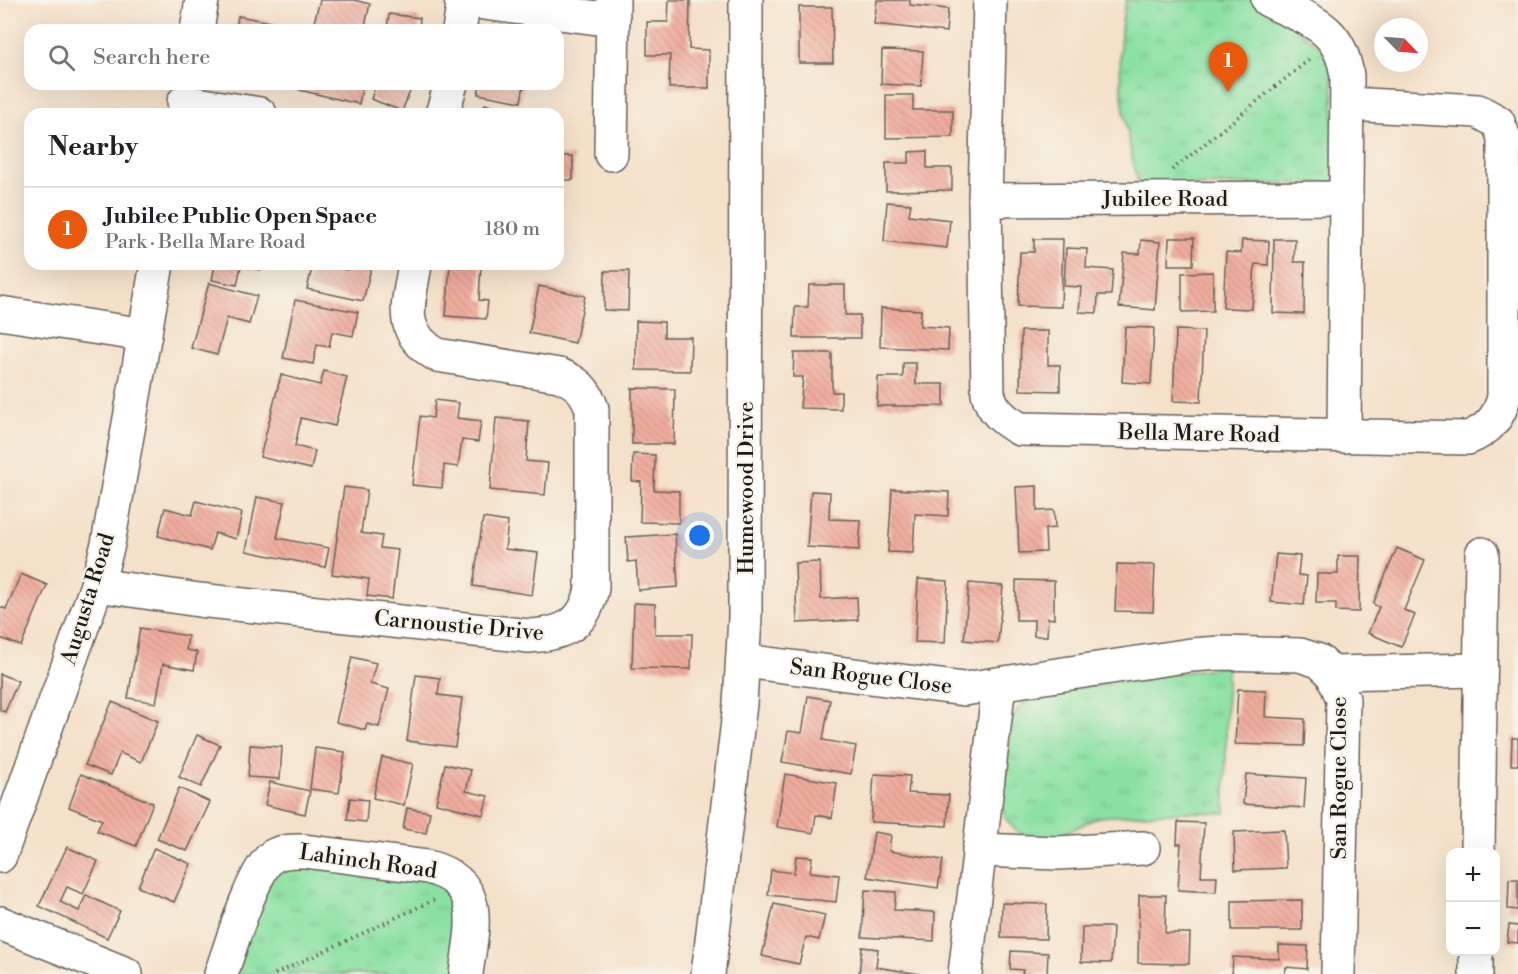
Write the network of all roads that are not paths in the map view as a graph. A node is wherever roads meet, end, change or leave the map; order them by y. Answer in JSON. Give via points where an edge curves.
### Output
{"nodes":[{"id":1,"x":202,"y":0,"type":"edge"},
{"id":2,"x":746,"y":0,"type":"edge"},
{"id":3,"x":990,"y":0,"type":"edge"},
{"id":4,"x":1268,"y":0,"type":"edge"},
{"id":5,"x":462,"y":10,"type":"edge"},
{"id":6,"x":613,"y":10,"type":"edge"},
{"id":7,"x":198,"y":24,"type":"edge"},
{"id":8,"x":449,"y":90,"type":"edge"},
{"id":9,"x":185,"y":100,"type":"edge"},
{"id":10,"x":1347,"y":104,"type":"junction"},
{"id":11,"x":228,"y":108,"type":"edge"},
{"id":12,"x":444,"y":108,"type":"edge"},
{"id":13,"x":611,"y":153,"type":"dead end"},
{"id":14,"x":1346,"y":198,"type":"junction"},
{"id":15,"x":985,"y":200,"type":"junction"},
{"id":16,"x":156,"y":270,"type":"edge"},
{"id":17,"x":414,"y":270,"type":"edge"},
{"id":18,"x":0,"y":313,"type":"edge"},
{"id":19,"x":145,"y":335,"type":"junction"},
{"id":20,"x":1344,"y":436,"type":"junction"},
{"id":21,"x":1482,"y":554,"type":"dead end"},
{"id":22,"x":97,"y":585,"type":"junction"},
{"id":23,"x":744,"y":661,"type":"junction"},
{"id":24,"x":1480,"y":670,"type":"junction"},
{"id":25,"x":1332,"y":673,"type":"junction"},
{"id":26,"x":999,"y":684,"type":"junction"},
{"id":27,"x":1143,"y":848,"type":"dead end"},
{"id":28,"x":1478,"y":848,"type":"edge"},
{"id":29,"x":980,"y":850,"type":"junction"},
{"id":30,"x":0,"y":856,"type":"edge"},
{"id":31,"x":0,"y":923,"type":"edge"},
{"id":32,"x":1476,"y":956,"type":"edge"},
{"id":33,"x":126,"y":974,"type":"edge"},
{"id":34,"x":221,"y":974,"type":"edge"},
{"id":35,"x":466,"y":974,"type":"edge"},
{"id":36,"x":708,"y":974,"type":"edge"},
{"id":37,"x":965,"y":974,"type":"edge"},
{"id":38,"x":1338,"y":974,"type":"edge"},
{"id":39,"x":1476,"y":974,"type":"edge"}],
"edges":[{"from":1,"to":7,"type":"street"},
{"from":2,"to":23,"type":"street","name":"Humewood Drive"},
{"from":3,"to":15,"type":"street","name":"Bella Mare Road"},
{"from":4,"to":10,"type":"street","via":[[1322,27],[1334,38],[1344,55]]},
{"from":5,"to":6,"type":"street"},
{"from":6,"to":13,"type":"street"},
{"from":8,"to":12,"type":"street"},
{"from":9,"to":11,"type":"street"},
{"from":10,"to":14,"type":"street"},
{"from":10,"to":20,"type":"street","name":"Bella Mare Road","via":[[1478,111],[1498,122],[1504,138],[1504,397],[1498,416],[1468,438]]},
{"from":14,"to":15,"type":"street","name":"Jubilee Road"},
{"from":14,"to":20,"type":"street"},
{"from":15,"to":20,"type":"street","name":"Bella Mare Road","via":[[988,393],[990,402],[1006,422],[1036,431]]},
{"from":16,"to":19,"type":"street","name":"Augusta Road"},
{"from":17,"to":22,"type":"street","name":"Carnoustie Drive","via":[[407,319],[422,347],[437,356],[559,375],[575,382],[589,398],[592,588],[579,618],[554,635],[529,636]]},
{"from":18,"to":19,"type":"street"},
{"from":19,"to":22,"type":"street","name":"Augusta Road","via":[[108,544]]},
{"from":21,"to":24,"type":"street"},
{"from":22,"to":30,"type":"street","name":"Augusta Road"},
{"from":23,"to":26,"type":"street","name":"San Rogue Close","via":[[964,689]]},
{"from":23,"to":36,"type":"street","name":"Humewood Drive"},
{"from":24,"to":25,"type":"street"},
{"from":24,"to":28,"type":"street"},
{"from":25,"to":26,"type":"street","name":"San Rogue Close","via":[[1319,661],[1300,655],[1221,653]]},
{"from":25,"to":38,"type":"street","name":"San Rogue Close","via":[[1343,699]]},
{"from":26,"to":29,"type":"street"},
{"from":27,"to":29,"type":"street","via":[[1058,853]]},
{"from":29,"to":37,"type":"street"},
{"from":31,"to":33,"type":"street"},
{"from":32,"to":39,"type":"street"},
{"from":34,"to":35,"type":"street","name":"Lahinch Road","via":[[260,869],[284,851],[428,867],[448,873],[464,885],[471,909]]}]}
